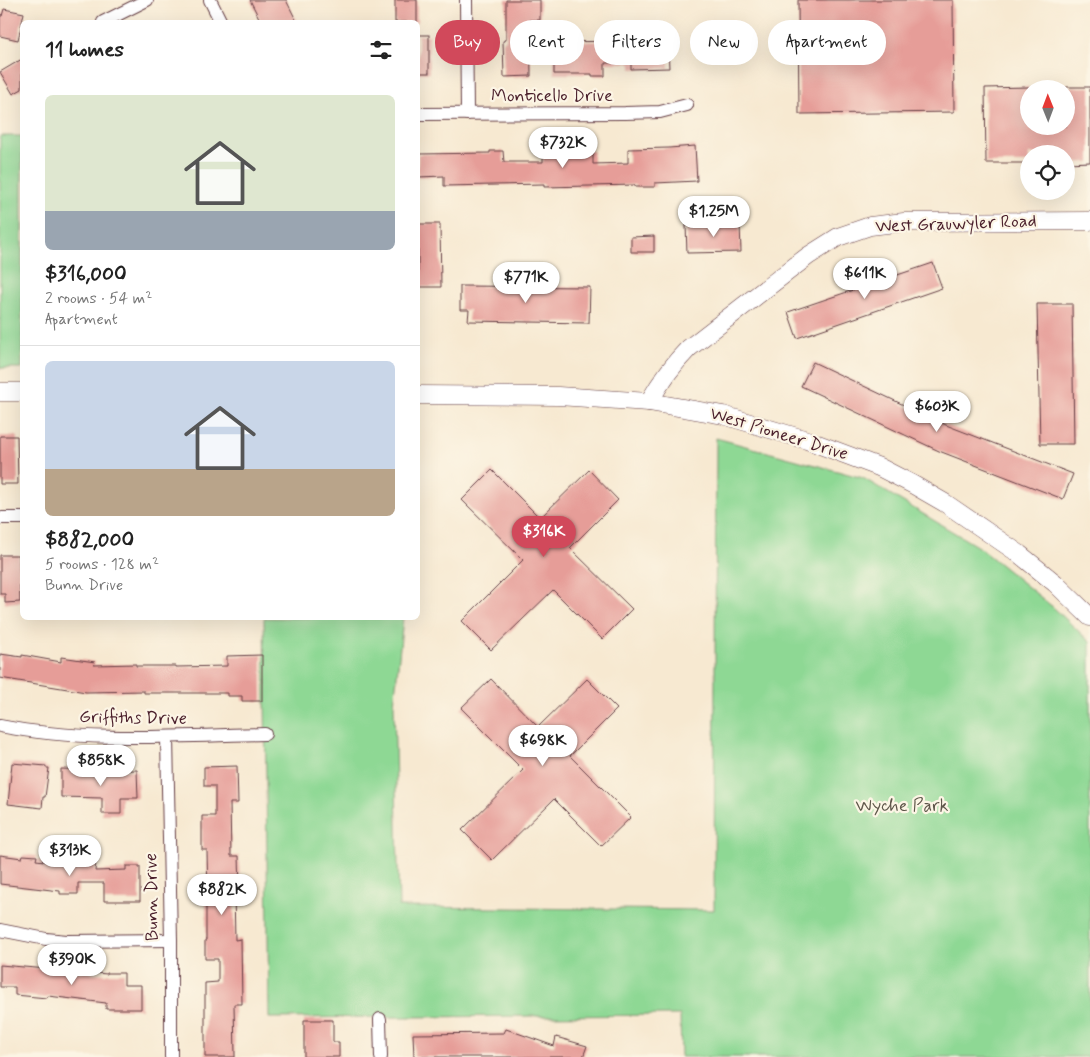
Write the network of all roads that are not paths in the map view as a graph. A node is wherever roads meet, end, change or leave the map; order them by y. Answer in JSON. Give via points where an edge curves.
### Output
{"nodes":[{"id":1,"x":147,"y":0,"type":"edge"},
{"id":2,"x":210,"y":0,"type":"edge"},
{"id":3,"x":466,"y":0,"type":"edge"},
{"id":4,"x":107,"y":20,"type":"edge"},
{"id":5,"x":220,"y":20,"type":"edge"},
{"id":6,"x":687,"y":105,"type":"dead end"},
{"id":7,"x":420,"y":114,"type":"edge"},
{"id":8,"x":467,"y":114,"type":"junction"},
{"id":9,"x":1090,"y":221,"type":"edge"},
{"id":10,"x":0,"y":392,"type":"edge"},
{"id":11,"x":20,"y":392,"type":"edge"},
{"id":12,"x":420,"y":395,"type":"edge"},
{"id":13,"x":649,"y":402,"type":"junction"},
{"id":14,"x":0,"y":518,"type":"edge"},
{"id":15,"x":20,"y":518,"type":"edge"},
{"id":16,"x":1090,"y":617,"type":"edge"},
{"id":17,"x":0,"y":726,"type":"edge"},
{"id":18,"x":265,"y":734,"type":"dead end"},
{"id":19,"x":167,"y":737,"type":"junction"},
{"id":20,"x":0,"y":930,"type":"edge"},
{"id":21,"x":171,"y":940,"type":"junction"},
{"id":22,"x":380,"y":1019,"type":"dead end"},
{"id":23,"x":171,"y":1057,"type":"edge"},
{"id":24,"x":380,"y":1057,"type":"edge"}],
"edges":[{"from":1,"to":4,"type":"street"},
{"from":2,"to":5,"type":"street"},
{"from":3,"to":8,"type":"street"},
{"from":6,"to":8,"type":"street","name":"Monticello Drive","via":[[660,112]]},
{"from":7,"to":8,"type":"street","name":"Monticello Drive"},
{"from":9,"to":13,"type":"main road","name":"West Grauwyler Road","via":[[904,222],[870,226],[838,238],[808,256],[689,348],[662,379]]},
{"from":10,"to":11,"type":"main road"},
{"from":12,"to":13,"type":"main road","name":"West Pioneer Drive","via":[[558,396]]},
{"from":13,"to":16,"type":"main road","name":"West Pioneer Drive","via":[[760,425],[879,467],[945,503],[1018,553]]},
{"from":14,"to":15,"type":"street"},
{"from":17,"to":19,"type":"street","name":"Griffiths Drive","via":[[88,736]]},
{"from":18,"to":19,"type":"street","name":"Griffiths Drive"},
{"from":19,"to":21,"type":"street","name":"Bunn Drive"},
{"from":20,"to":21,"type":"street","via":[[67,941]]},
{"from":21,"to":23,"type":"street","name":"Bunn Drive"},
{"from":22,"to":24,"type":"street"}]}
